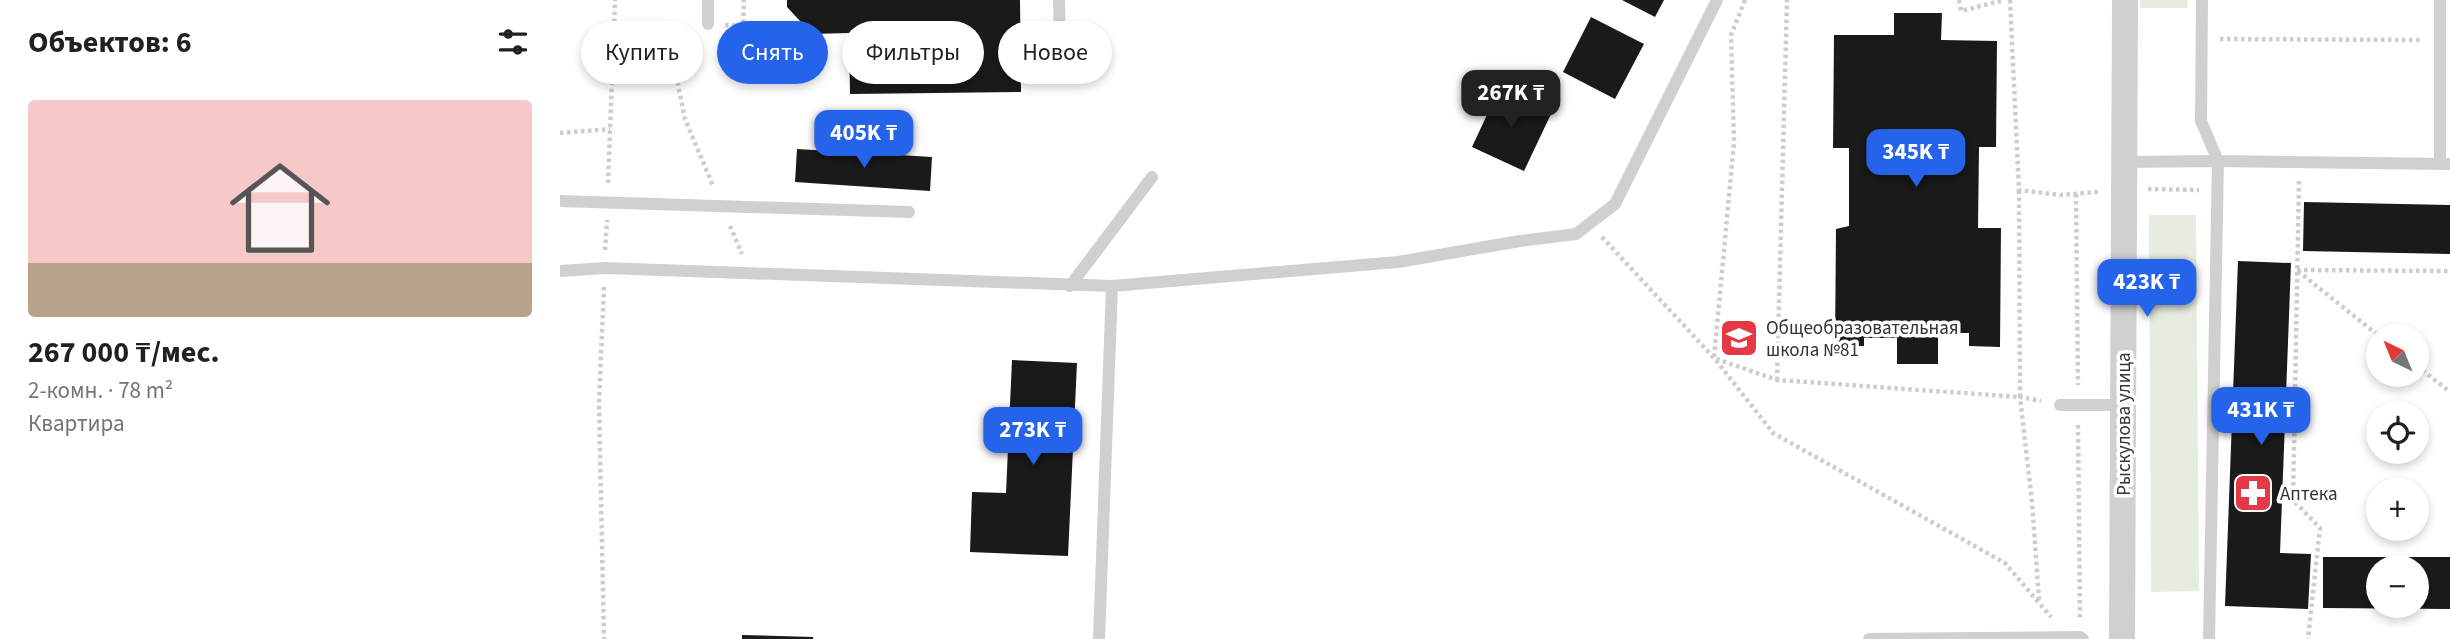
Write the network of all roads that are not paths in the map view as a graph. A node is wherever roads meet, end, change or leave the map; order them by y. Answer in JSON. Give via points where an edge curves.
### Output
{"nodes":[{"id":1,"x":708,"y":0,"type":"edge"},
{"id":2,"x":1059,"y":0,"type":"edge"},
{"id":3,"x":1717,"y":0,"type":"edge"},
{"id":4,"x":2125,"y":0,"type":"edge"},
{"id":5,"x":2202,"y":0,"type":"edge"},
{"id":6,"x":2440,"y":0,"type":"edge"},
{"id":7,"x":1059,"y":21,"type":"edge"},
{"id":8,"x":708,"y":24,"type":"dead end"},
{"id":9,"x":2125,"y":162,"type":"junction"},
{"id":10,"x":2218,"y":162,"type":"junction"},
{"id":11,"x":2445,"y":164,"type":"edge"},
{"id":12,"x":1152,"y":177,"type":"dead end"},
{"id":13,"x":560,"y":201,"type":"edge"},
{"id":14,"x":908,"y":212,"type":"dead end"},
{"id":15,"x":560,"y":271,"type":"edge"},
{"id":16,"x":1070,"y":286,"type":"junction"},
{"id":17,"x":1112,"y":286,"type":"junction"},
{"id":18,"x":2060,"y":405,"type":"dead end"},
{"id":19,"x":2122,"y":405,"type":"junction"},
{"id":20,"x":1099,"y":639,"type":"edge"},
{"id":21,"x":1869,"y":639,"type":"edge"},
{"id":22,"x":2082,"y":639,"type":"edge"},
{"id":23,"x":2122,"y":639,"type":"edge"},
{"id":24,"x":2209,"y":639,"type":"edge"}],
"edges":[{"from":1,"to":8,"type":"lane"},
{"from":2,"to":7,"type":"lane"},
{"from":3,"to":17,"type":"lane","via":[[1615,204],[1576,234],[1398,262]]},
{"from":4,"to":9,"type":"street","name":"Рыскулова улица"},
{"from":5,"to":10,"type":"lane","via":[[2201,121]]},
{"from":6,"to":11,"type":"lane"},
{"from":9,"to":10,"type":"lane"},
{"from":9,"to":19,"type":"street","name":"Рыскулова улица"},
{"from":10,"to":11,"type":"lane"},
{"from":10,"to":24,"type":"lane"},
{"from":12,"to":16,"type":"lane"},
{"from":13,"to":14,"type":"lane"},
{"from":15,"to":16,"type":"lane","via":[[605,268]]},
{"from":16,"to":17,"type":"lane"},
{"from":17,"to":20,"type":"lane"},
{"from":18,"to":19,"type":"lane"},
{"from":19,"to":23,"type":"street","name":"Рыскулова улица"},
{"from":21,"to":22,"type":"lane"}]}
